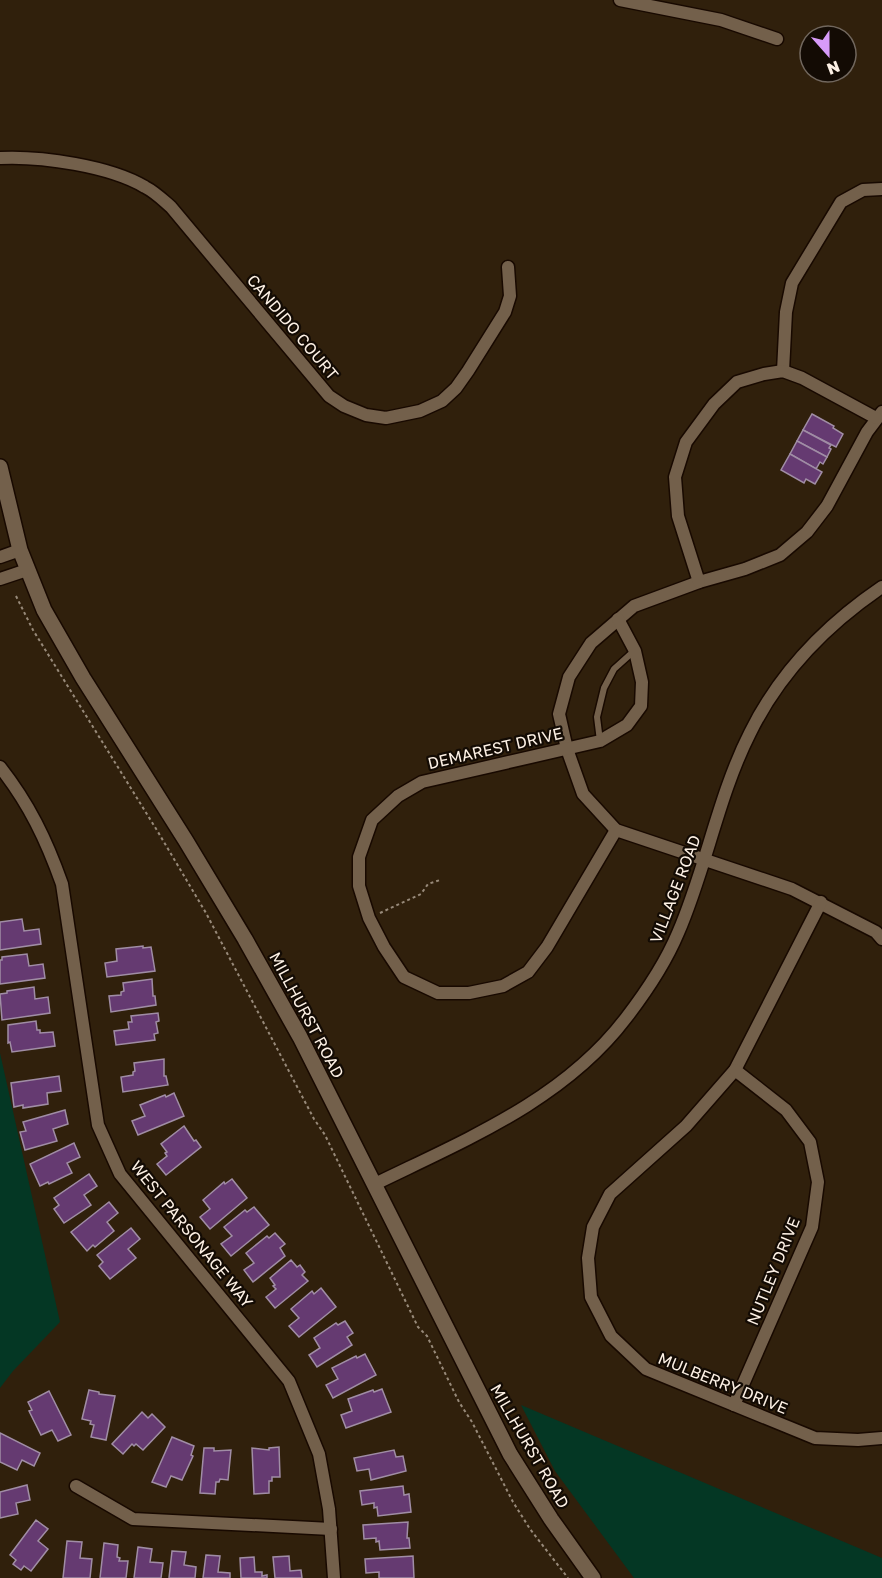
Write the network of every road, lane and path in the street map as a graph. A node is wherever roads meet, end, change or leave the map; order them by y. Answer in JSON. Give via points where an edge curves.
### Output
{"nodes":[{"id":1,"x":620,"y":0,"type":"edge"},
{"id":2,"x":777,"y":39,"type":"dead end"},
{"id":3,"x":0,"y":158,"type":"edge"},
{"id":4,"x":882,"y":189,"type":"edge"},
{"id":5,"x":508,"y":267,"type":"dead end"},
{"id":6,"x":783,"y":371,"type":"junction"},
{"id":7,"x":879,"y":415,"type":"edge"},
{"id":8,"x":0,"y":467,"type":"edge"},
{"id":9,"x":20,"y":550,"type":"junction"},
{"id":10,"x":0,"y":557,"type":"edge"},
{"id":11,"x":27,"y":570,"type":"junction"},
{"id":12,"x":0,"y":579,"type":"edge"},
{"id":13,"x":699,"y":582,"type":"junction"},
{"id":14,"x":882,"y":587,"type":"edge"},
{"id":15,"x":16,"y":596,"type":"dead end"},
{"id":16,"x":618,"y":619,"type":"junction"},
{"id":17,"x":635,"y":651,"type":"junction"},
{"id":18,"x":600,"y":741,"type":"junction"},
{"id":19,"x":567,"y":749,"type":"junction"},
{"id":20,"x":0,"y":767,"type":"edge"},
{"id":21,"x":616,"y":830,"type":"junction"},
{"id":22,"x":705,"y":859,"type":"junction"},
{"id":23,"x":440,"y":880,"type":"dead end"},
{"id":24,"x":821,"y":903,"type":"junction"},
{"id":25,"x":369,"y":918,"type":"junction"},
{"id":26,"x":882,"y":939,"type":"edge"},
{"id":27,"x":735,"y":1070,"type":"junction"},
{"id":28,"x":375,"y":1184,"type":"junction"},
{"id":29,"x":734,"y":1405,"type":"junction"},
{"id":30,"x":882,"y":1438,"type":"edge"},
{"id":31,"x":76,"y":1486,"type":"dead end"},
{"id":32,"x":331,"y":1529,"type":"junction"},
{"id":33,"x":334,"y":1578,"type":"edge"},
{"id":34,"x":568,"y":1578,"type":"edge"},
{"id":35,"x":593,"y":1578,"type":"edge"}],
"edges":[{"from":1,"to":2,"type":"street","via":[[721,20]]},
{"from":3,"to":5,"type":"street","name":"CANDIDO COURT","via":[[52,161],[120,175],[147,188],[171,207],[329,396],[366,415],[386,418],[420,411],[442,401],[456,388],[505,312],[510,296]]},
{"from":4,"to":6,"type":"street","via":[[863,190],[841,202],[792,283],[786,312]]},
{"from":6,"to":7,"type":"street"},
{"from":6,"to":13,"type":"street","via":[[737,382],[714,404],[686,442],[675,477],[678,516]]},
{"from":7,"to":13,"type":"street","via":[[827,506],[807,532],[780,555]]},
{"from":8,"to":9,"type":"street","name":"MILLHURST ROAD"},
{"from":9,"to":10,"type":"street"},
{"from":9,"to":11,"type":"street","name":"MILLHURST ROAD"},
{"from":11,"to":12,"type":"street"},
{"from":11,"to":28,"type":"street","name":"MILLHURST ROAD","via":[[44,610],[83,678],[245,939]]},
{"from":13,"to":16,"type":"street","via":[[634,606]]},
{"from":14,"to":22,"type":"street","name":"VILLAGE ROAD","via":[[831,626],[785,675],[736,763]]},
{"from":15,"to":34,"type":"path","via":[[206,914],[326,1135],[418,1327],[427,1336],[513,1502]]},
{"from":16,"to":17,"type":"street","name":"DEMAREST DRIVE"},
{"from":16,"to":19,"type":"street","via":[[591,644],[569,677],[559,714]]},
{"from":17,"to":18,"type":"lane","via":[[614,669],[604,688],[597,717]]},
{"from":17,"to":18,"type":"street","name":"DEMAREST DRIVE","via":[[642,682],[641,706],[627,725]]},
{"from":18,"to":19,"type":"street","name":"DEMAREST DRIVE"},
{"from":19,"to":21,"type":"street","via":[[583,794]]},
{"from":19,"to":25,"type":"street","name":"DEMAREST DRIVE","via":[[422,782],[398,796],[372,820],[359,857],[359,886]]},
{"from":20,"to":32,"type":"street","name":"WEST PARSONAGE WAY","via":[[31,810],[62,884],[98,1125],[120,1174],[289,1381],[318,1454]]},
{"from":21,"to":22,"type":"street"},
{"from":21,"to":25,"type":"street","name":"DEMAREST DRIVE","via":[[547,947],[528,972],[503,986],[469,993],[438,993],[404,977]]},
{"from":22,"to":24,"type":"street"},
{"from":22,"to":28,"type":"street","name":"VILLAGE ROAD","via":[[664,962],[604,1044],[571,1074],[523,1108]]},
{"from":23,"to":25,"type":"path","via":[[428,884],[421,894]]},
{"from":24,"to":26,"type":"street"},
{"from":24,"to":27,"type":"street","name":"MULBERRY DRIVE"},
{"from":27,"to":29,"type":"street","name":"NUTLEY DRIVE","via":[[786,1110],[810,1142],[818,1182],[812,1227]]},
{"from":27,"to":29,"type":"street","name":"MULBERRY DRIVE","via":[[686,1126],[610,1194],[593,1227],[588,1258],[591,1297],[611,1336],[646,1369]]},
{"from":28,"to":35,"type":"street","name":"MILLHURST ROAD","via":[[510,1454]]},
{"from":29,"to":30,"type":"street","name":"MULBERRY DRIVE","via":[[815,1438]]},
{"from":31,"to":32,"type":"street","via":[[133,1519]]},
{"from":32,"to":33,"type":"street","name":"WEST PARSONAGE WAY"}]}
